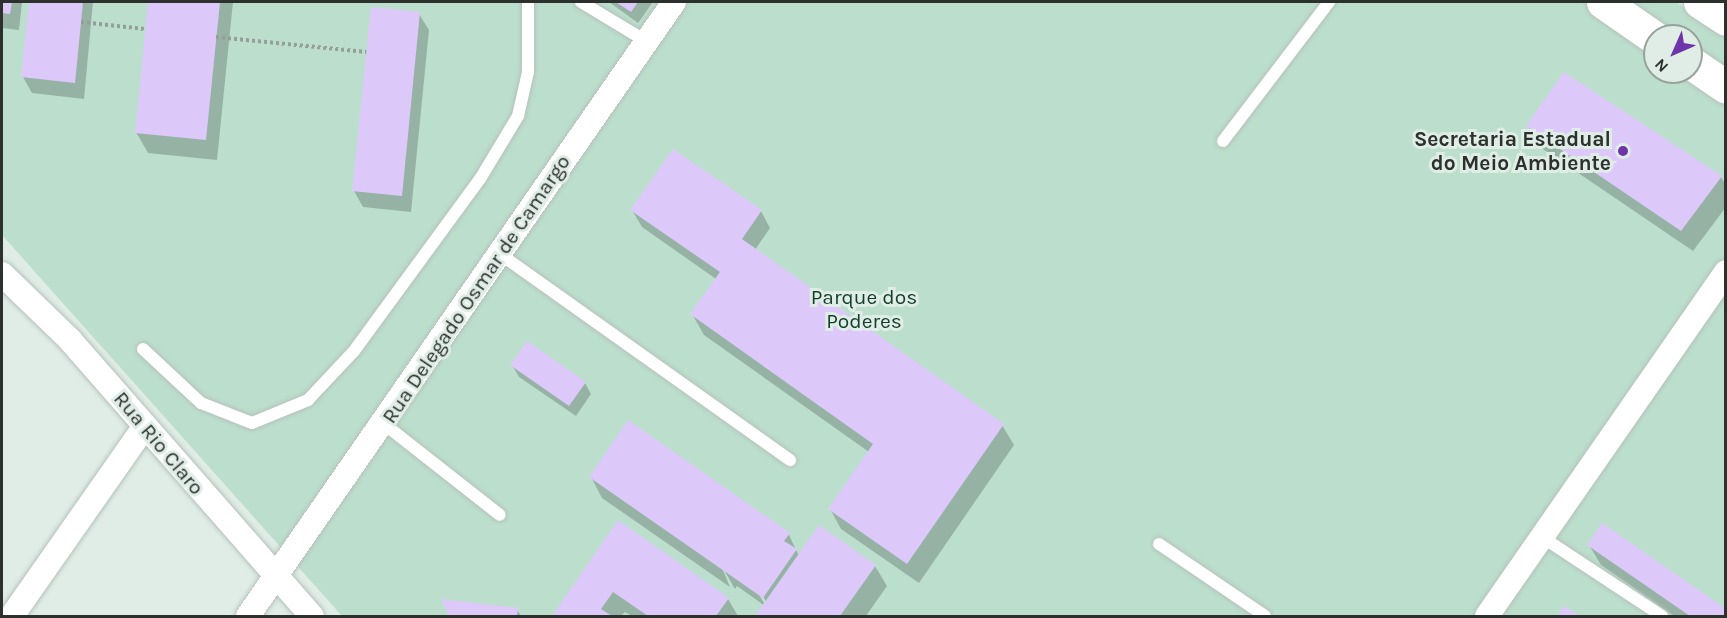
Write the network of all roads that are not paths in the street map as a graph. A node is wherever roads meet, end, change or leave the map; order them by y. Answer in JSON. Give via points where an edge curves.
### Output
{"nodes":[{"id":1,"x":528,"y":2,"type":"edge"},
{"id":2,"x":581,"y":2,"type":"edge"},
{"id":3,"x":674,"y":2,"type":"edge"},
{"id":4,"x":1329,"y":2,"type":"edge"},
{"id":5,"x":1603,"y":2,"type":"edge"},
{"id":6,"x":1700,"y":2,"type":"edge"},
{"id":7,"x":1725,"y":19,"type":"edge"},
{"id":8,"x":1643,"y":30,"type":"edge"},
{"id":9,"x":646,"y":41,"type":"junction"},
{"id":10,"x":1703,"y":71,"type":"edge"},
{"id":11,"x":1725,"y":87,"type":"edge"},
{"id":12,"x":1223,"y":141,"type":"dead end"},
{"id":13,"x":500,"y":254,"type":"junction"},
{"id":14,"x":1725,"y":272,"type":"edge"},
{"id":15,"x":2,"y":274,"type":"edge"},
{"id":16,"x":143,"y":349,"type":"dead end"},
{"id":17,"x":384,"y":424,"type":"junction"},
{"id":18,"x":145,"y":426,"type":"junction"},
{"id":19,"x":790,"y":460,"type":"dead end"},
{"id":20,"x":500,"y":515,"type":"dead end"},
{"id":21,"x":1542,"y":537,"type":"junction"},
{"id":22,"x":1159,"y":544,"type":"dead end"},
{"id":23,"x":278,"y":577,"type":"junction"},
{"id":24,"x":12,"y":616,"type":"edge"},
{"id":25,"x":248,"y":616,"type":"edge"},
{"id":26,"x":312,"y":616,"type":"edge"},
{"id":27,"x":1265,"y":616,"type":"edge"},
{"id":28,"x":1487,"y":616,"type":"edge"},
{"id":29,"x":1662,"y":616,"type":"edge"}],
"edges":[{"from":1,"to":16,"type":"lane","via":[[528,72],[518,116],[480,179],[369,332],[308,400],[252,423],[201,404]]},
{"from":2,"to":9,"type":"lane"},
{"from":3,"to":9,"type":"street","name":"Rua Delegado Osmar de Camargo"},
{"from":4,"to":12,"type":"lane"},
{"from":5,"to":8,"type":"main road"},
{"from":6,"to":7,"type":"main road"},
{"from":9,"to":13,"type":"street","name":"Rua Delegado Osmar de Camargo"},
{"from":10,"to":11,"type":"main road"},
{"from":13,"to":17,"type":"street","name":"Rua Delegado Osmar de Camargo"},
{"from":13,"to":19,"type":"lane"},
{"from":14,"to":21,"type":"street"},
{"from":15,"to":18,"type":"street","name":"Rua Rio Claro","via":[[70,340]]},
{"from":17,"to":20,"type":"lane"},
{"from":17,"to":23,"type":"street","name":"Rua Delegado Osmar de Camargo"},
{"from":18,"to":23,"type":"street","name":"Rua Rio Claro"},
{"from":18,"to":24,"type":"street"},
{"from":21,"to":28,"type":"street"},
{"from":21,"to":29,"type":"lane"},
{"from":22,"to":27,"type":"lane"},
{"from":23,"to":25,"type":"street","name":"Rua Delegado Osmar de Camargo"},
{"from":23,"to":26,"type":"street","name":"Rua Rio Claro"}]}
